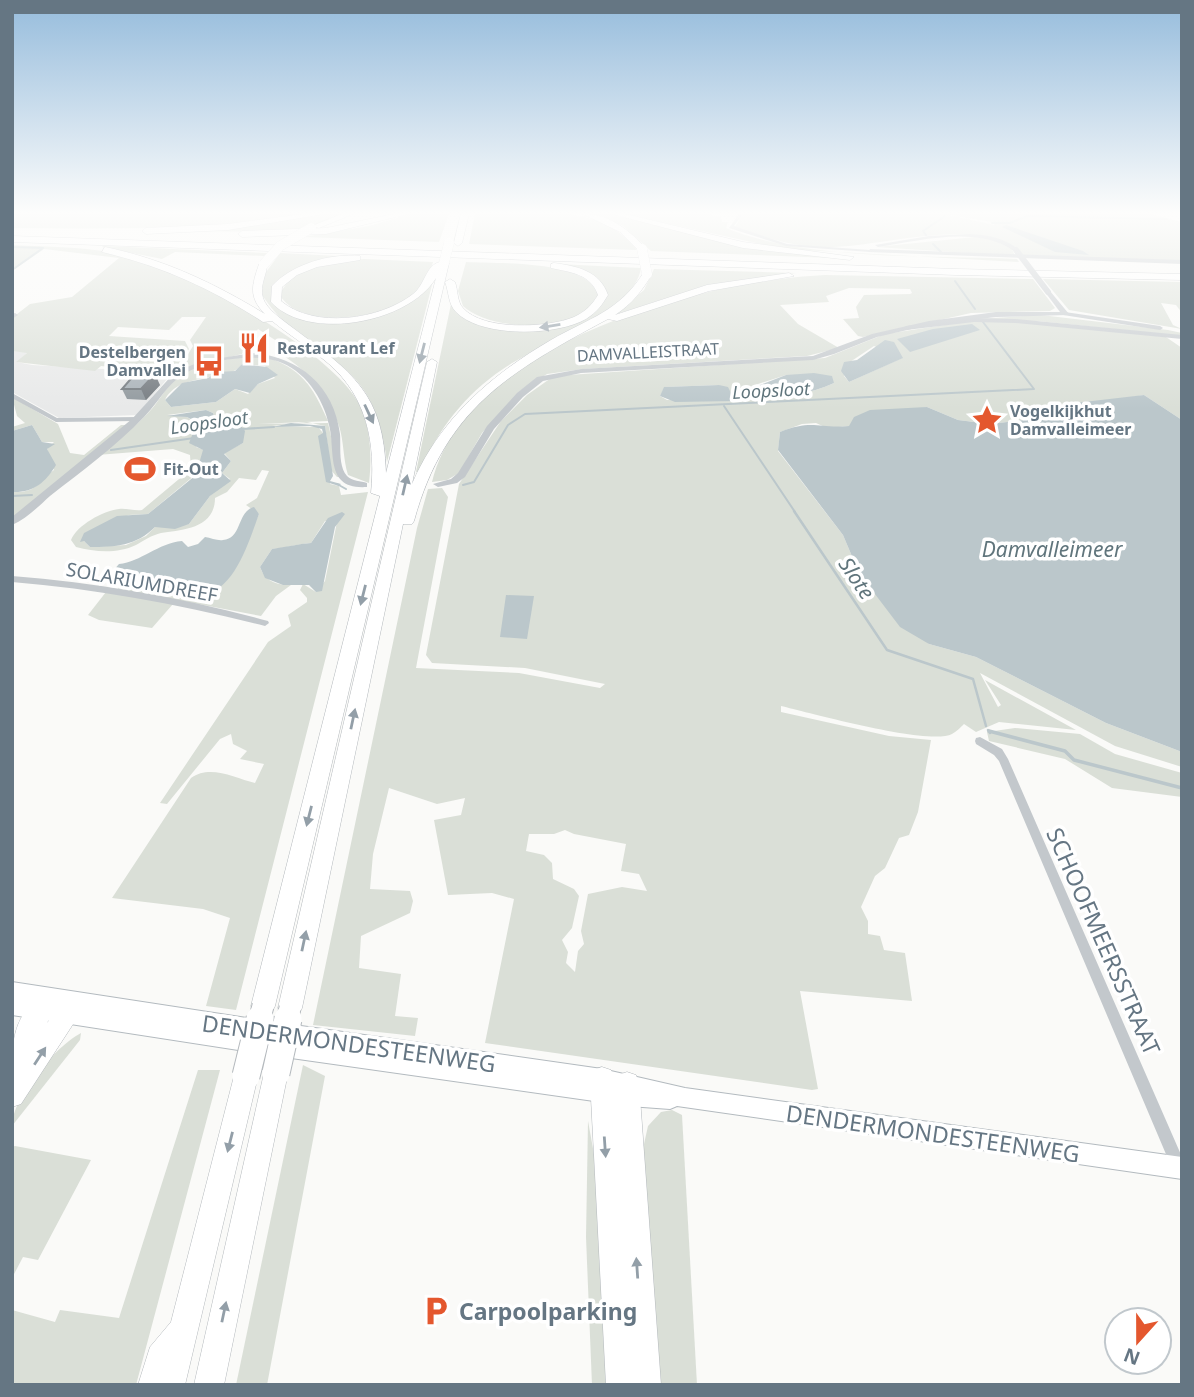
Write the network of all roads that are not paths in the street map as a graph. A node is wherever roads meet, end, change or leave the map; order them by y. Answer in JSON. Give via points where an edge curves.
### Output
{"nodes":[{"id":1,"x":196,"y":279,"type":"edge"},
{"id":2,"x":259,"y":279,"type":"edge"},
{"id":3,"x":285,"y":279,"type":"edge"},
{"id":4,"x":431,"y":279,"type":"edge"},
{"id":5,"x":441,"y":279,"type":"edge"},
{"id":6,"x":592,"y":279,"type":"edge"},
{"id":7,"x":645,"y":279,"type":"edge"},
{"id":8,"x":764,"y":279,"type":"edge"},
{"id":9,"x":1038,"y":279,"type":"edge"},
{"id":10,"x":450,"y":282,"type":"joint"},
{"id":11,"x":1065,"y":314,"type":"junction"},
{"id":12,"x":906,"y":328,"type":"junction"},
{"id":13,"x":1182,"y":331,"type":"edge"},
{"id":14,"x":1182,"y":337,"type":"edge"},
{"id":15,"x":310,"y":345,"type":"junction"},
{"id":16,"x":549,"y":346,"type":"junction"},
{"id":17,"x":12,"y":395,"type":"edge"},
{"id":18,"x":138,"y":419,"type":"junction"},
{"id":19,"x":439,"y":484,"type":"dead end"},
{"id":20,"x":364,"y":485,"type":"dead end"},
{"id":21,"x":12,"y":522,"type":"edge"},
{"id":22,"x":379,"y":528,"type":"junction"},
{"id":23,"x":390,"y":552,"type":"junction"},
{"id":24,"x":12,"y":579,"type":"edge"},
{"id":25,"x":265,"y":623,"type":"dead end"},
{"id":26,"x":980,"y":741,"type":"dead end"},
{"id":27,"x":12,"y":991,"type":"edge"},
{"id":28,"x":12,"y":1006,"type":"edge"},
{"id":29,"x":41,"y":1011,"type":"junction"},
{"id":30,"x":67,"y":1015,"type":"junction"},
{"id":31,"x":12,"y":1059,"type":"edge"},
{"id":32,"x":615,"y":1088,"type":"junction"},
{"id":33,"x":12,"y":1095,"type":"edge"},
{"id":34,"x":1180,"y":1168,"type":"edge"},
{"id":35,"x":184,"y":1328,"type":"junction"},
{"id":36,"x":210,"y":1383,"type":"edge"},
{"id":37,"x":153,"y":1385,"type":"edge"},
{"id":38,"x":170,"y":1385,"type":"edge"},
{"id":39,"x":621,"y":1385,"type":"edge"},
{"id":40,"x":646,"y":1385,"type":"edge"}],
"edges":[{"from":1,"to":15,"type":"highway"},
{"from":2,"to":15,"type":"highway","bridge":true,"via":[[259,302]]},
{"from":3,"to":4,"type":"highway","via":[[277,286],[275,298],[281,308],[333,320],[375,315],[415,298]]},
{"from":5,"to":22,"type":"highway","one_way":true},
{"from":6,"to":10,"type":"highway","one_way":true,"via":[[599,283],[602,301],[587,314],[559,325],[531,328],[495,326],[461,312]]},
{"from":7,"to":16,"type":"highway","bridge":true,"via":[[619,309]]},
{"from":8,"to":16,"type":"highway","via":[[726,284],[648,306]]},
{"from":9,"to":11,"type":"street","bridge":true},
{"from":23,"to":10,"type":"highway","one_way":true},
{"from":11,"to":12,"type":"street","name":"DAMVALLEISTRAAT","via":[[989,314]]},
{"from":11,"to":13,"type":"street","name":"DAMVALLEISTRAAT"},
{"from":12,"to":14,"type":"street","name":"DAMVALLEISTRAAT","via":[[974,320],[1015,321]]},
{"from":12,"to":19,"type":"street","name":"DAMVALLEISTRAAT","via":[[813,358],[550,376],[531,386],[504,411],[463,475]]},
{"from":15,"to":22,"type":"highway","one_way":true,"via":[[347,375],[372,417],[379,438],[381,473],[373,523]]},
{"from":16,"to":23,"type":"highway","via":[[494,381],[454,421],[430,457],[406,524]]},
{"from":17,"to":18,"type":"street","via":[[56,419]]},
{"from":18,"to":20,"type":"street","via":[[184,371],[245,355],[278,356],[299,370],[322,397],[333,422],[341,473],[350,482]]},
{"from":18,"to":21,"type":"street"},
{"from":22,"to":35,"type":"highway","one_way":true,"bridge":true},
{"from":36,"to":23,"type":"highway","one_way":true,"bridge":true},
{"from":24,"to":25,"type":"street","name":"SOLARIUMDREEF","via":[[71,583]]},
{"from":26,"to":34,"type":"street","name":"SCHOOFMEERSSTRAAT","via":[[1003,760]]},
{"from":27,"to":32,"type":"main road","name":"DENDERMONDESTEENWEG"},
{"from":28,"to":29,"type":"main road","name":"DENDERMONDESTEENWEG"},
{"from":29,"to":30,"type":"main road","name":"DENDERMONDESTEENWEG"},
{"from":29,"to":31,"type":"highway"},
{"from":30,"to":32,"type":"main road","name":"DENDERMONDESTEENWEG"},
{"from":33,"to":30,"type":"highway","one_way":true},
{"from":32,"to":34,"type":"main road","name":"DENDERMONDESTEENWEG","via":[[661,1100],[685,1098]]},
{"from":32,"to":39,"type":"highway","one_way":true},
{"from":40,"to":32,"type":"highway","one_way":true,"via":[[632,1189]]},
{"from":35,"to":37,"type":"highway","via":[[161,1358]]},
{"from":35,"to":38,"type":"highway"}]}
